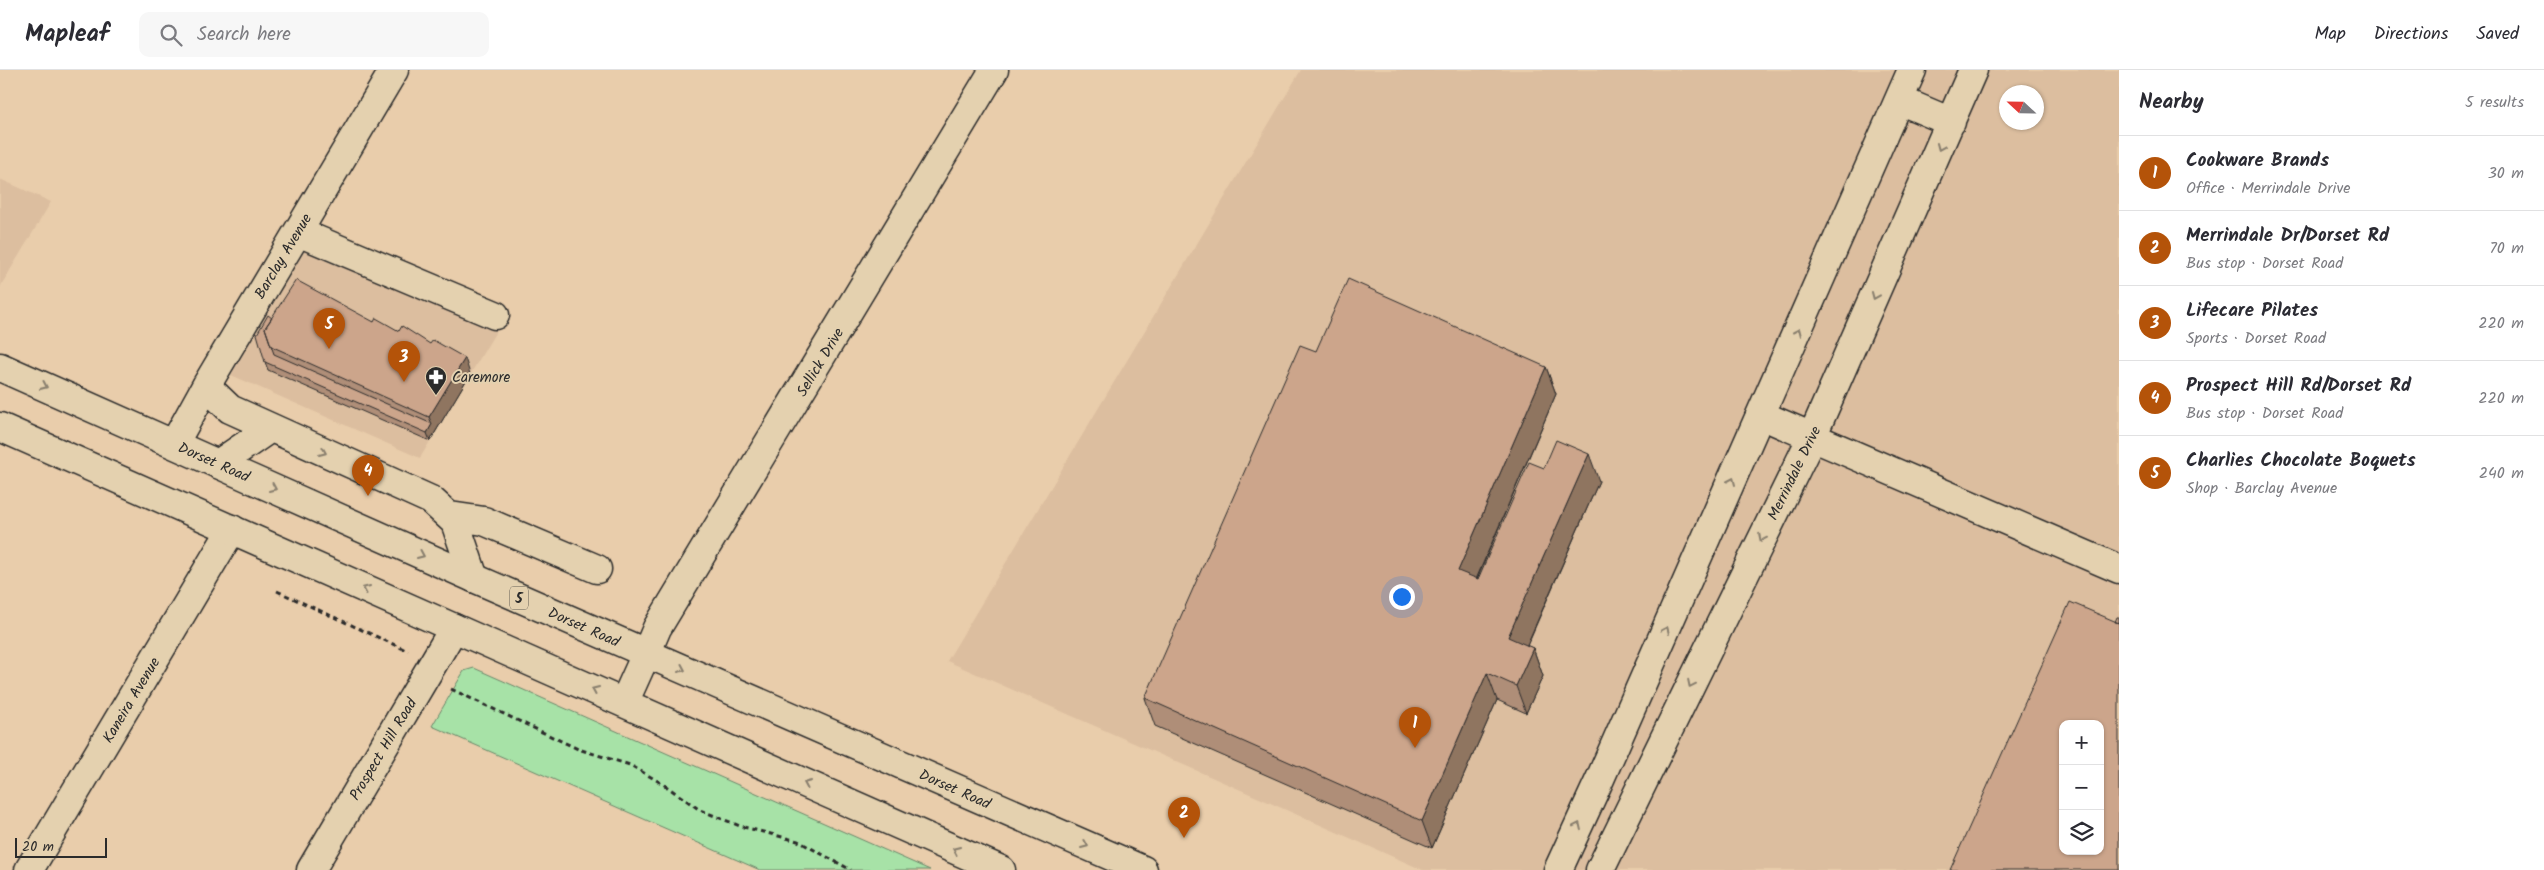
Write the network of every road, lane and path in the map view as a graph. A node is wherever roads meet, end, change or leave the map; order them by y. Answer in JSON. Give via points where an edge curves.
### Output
{"nodes":[{"id":1,"x":394,"y":70,"type":"edge"},
{"id":2,"x":994,"y":70,"type":"edge"},
{"id":3,"x":1912,"y":70,"type":"edge"},
{"id":4,"x":1973,"y":70,"type":"edge"},
{"id":5,"x":1899,"y":100,"type":"junction"},
{"id":6,"x":1951,"y":122,"type":"junction"},
{"id":7,"x":298,"y":232,"type":"junction"},
{"id":8,"x":494,"y":315,"type":"dead end"},
{"id":9,"x":0,"y":366,"type":"edge"},
{"id":10,"x":206,"y":386,"type":"junction"},
{"id":11,"x":1761,"y":416,"type":"junction"},
{"id":12,"x":0,"y":427,"type":"edge"},
{"id":13,"x":269,"y":429,"type":"junction"},
{"id":14,"x":1812,"y":437,"type":"junction"},
{"id":15,"x":174,"y":444,"type":"junction"},
{"id":16,"x":218,"y":464,"type":"junction"},
{"id":17,"x":450,"y":516,"type":"junction"},
{"id":18,"x":232,"y":529,"type":"junction"},
{"id":19,"x":597,"y":569,"type":"dead end"},
{"id":20,"x":2119,"y":569,"type":"edge"},
{"id":21,"x":474,"y":578,"type":"junction"},
{"id":22,"x":277,"y":591,"type":"dead end"},
{"id":23,"x":454,"y":628,"type":"junction"},
{"id":24,"x":646,"y":654,"type":"junction"},
{"id":25,"x":435,"y":662,"type":"junction"},
{"id":26,"x":624,"y":703,"type":"junction"},
{"id":27,"x":1606,"y":863,"type":"edge"},
{"id":28,"x":29,"y":870,"type":"edge"},
{"id":29,"x":311,"y":870,"type":"edge"},
{"id":30,"x":851,"y":870,"type":"edge"},
{"id":31,"x":1001,"y":870,"type":"edge"},
{"id":32,"x":1143,"y":870,"type":"edge"},
{"id":33,"x":1558,"y":870,"type":"edge"}],
"edges":[{"from":1,"to":7,"type":"street","name":"Barclay Avenue"},
{"from":2,"to":24,"type":"street","name":"Sellick Drive","via":[[658,628]]},
{"from":3,"to":5,"type":"street"},
{"from":4,"to":6,"type":"street","name":"Merrindale Drive"},
{"from":5,"to":6,"type":"street"},
{"from":11,"to":5,"type":"street","one_way":true},
{"from":6,"to":14,"type":"street","name":"Merrindale Drive","one_way":true},
{"from":7,"to":8,"type":"street"},
{"from":7,"to":10,"type":"street","name":"Barclay Avenue"},
{"from":9,"to":15,"type":"street","name":"Dorset Road","number":"5","one_way":true},
{"from":10,"to":13,"type":"street","via":[[230,409]]},
{"from":10,"to":15,"type":"street","name":"Barclay Avenue"},
{"from":11,"to":14,"type":"street"},
{"from":33,"to":11,"type":"street","one_way":true},
{"from":12,"to":18,"type":"street"},
{"from":13,"to":16,"type":"street"},
{"from":13,"to":17,"type":"street","one_way":true,"via":[[431,500]]},
{"from":14,"to":20,"type":"street"},
{"from":14,"to":27,"type":"street","name":"Merrindale Drive","one_way":true},
{"from":15,"to":16,"type":"street","name":"Dorset Road","number":"5"},
{"from":16,"to":21,"type":"street","name":"Dorset Road","number":"5","one_way":true},
{"from":17,"to":19,"type":"street","via":[[484,521]]},
{"from":17,"to":21,"type":"street","via":[[458,528]]},
{"from":23,"to":18,"type":"street","one_way":true},
{"from":18,"to":28,"type":"street","name":"Kaneira Avenue"},
{"from":21,"to":24,"type":"street","name":"Dorset Road","number":"5"},
{"from":22,"to":25,"type":"path"},
{"from":23,"to":25,"type":"street","name":"Prospect Hill Road"},
{"from":26,"to":23,"type":"street","one_way":true},
{"from":24,"to":26,"type":"street","name":"Sellick Drive"},
{"from":24,"to":32,"type":"street","name":"Dorset Road","number":"5","one_way":true},
{"from":25,"to":29,"type":"street","name":"Prospect Hill Road"},
{"from":25,"to":30,"type":"path","via":[[459,672],[448,688],[578,749],[630,765],[700,810],[740,826],[798,841]]},
{"from":31,"to":26,"type":"street","one_way":true}]}
